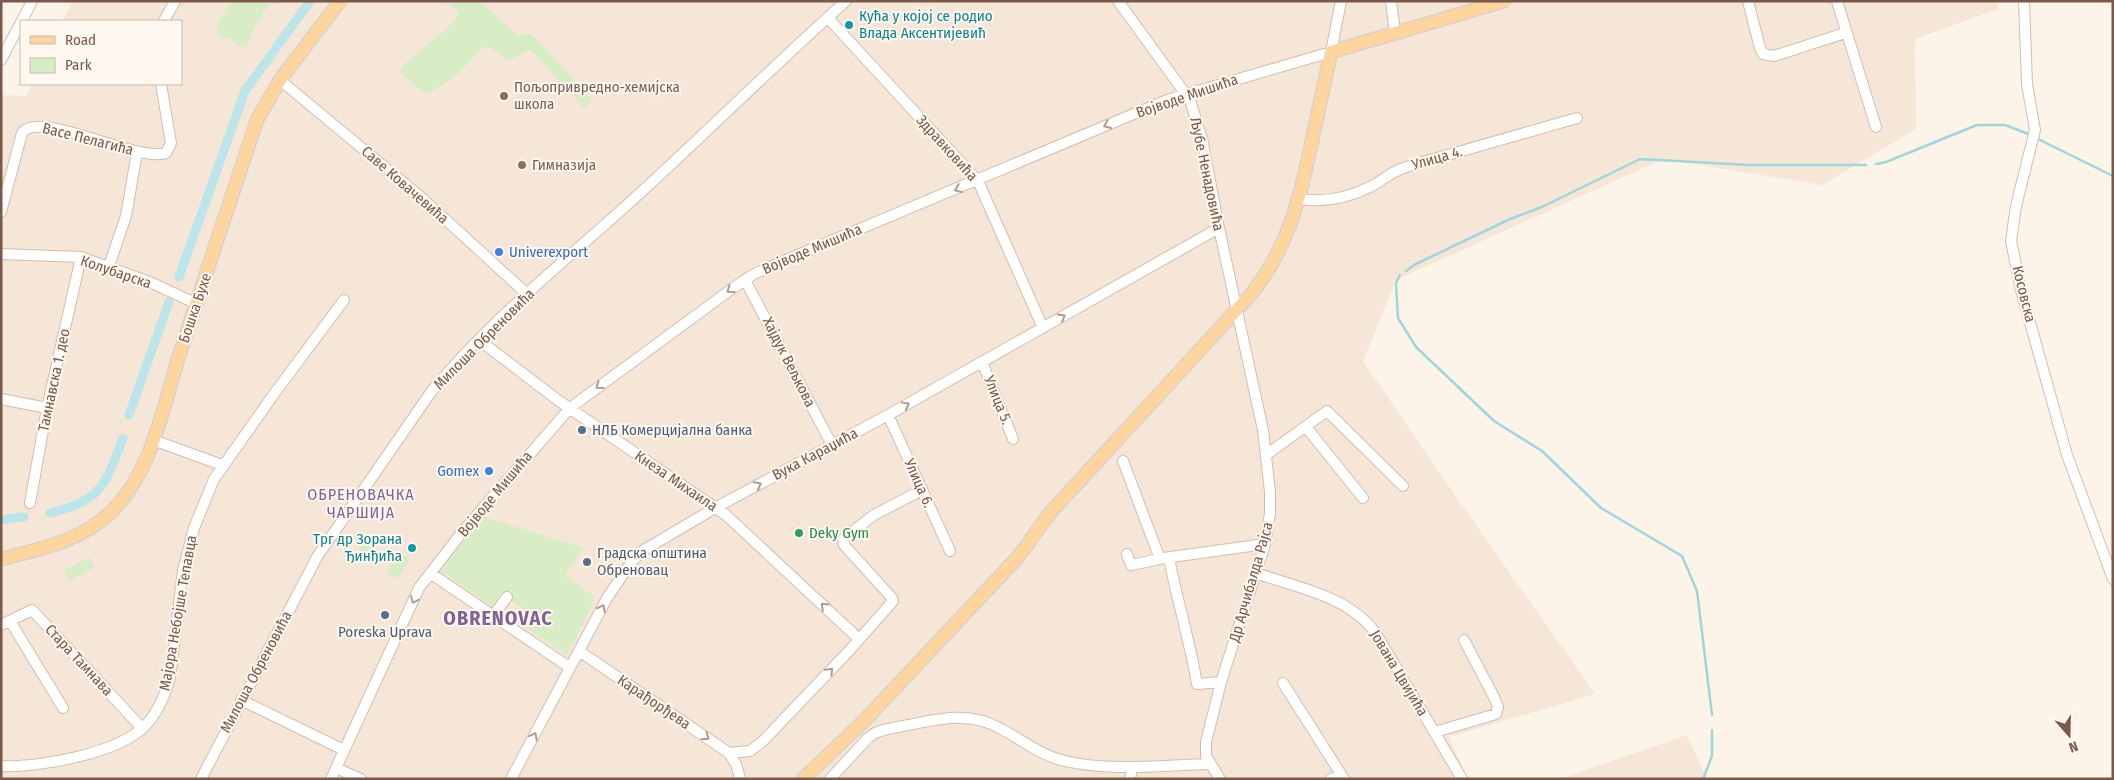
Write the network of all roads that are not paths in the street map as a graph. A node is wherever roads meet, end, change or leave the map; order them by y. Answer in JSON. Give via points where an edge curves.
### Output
{"nodes":[{"id":1,"x":32,"y":1,"type":"edge"},
{"id":2,"x":175,"y":1,"type":"edge"},
{"id":3,"x":340,"y":1,"type":"edge"},
{"id":4,"x":846,"y":1,"type":"edge"},
{"id":5,"x":1118,"y":1,"type":"edge"},
{"id":6,"x":1341,"y":1,"type":"edge"},
{"id":7,"x":1391,"y":1,"type":"edge"},
{"id":8,"x":1504,"y":1,"type":"edge"},
{"id":9,"x":1748,"y":1,"type":"edge"},
{"id":10,"x":1837,"y":1,"type":"edge"},
{"id":11,"x":2024,"y":1,"type":"edge"},
{"id":12,"x":828,"y":18,"type":"junction"},
{"id":13,"x":22,"y":20,"type":"edge"},
{"id":14,"x":165,"y":20,"type":"edge"},
{"id":15,"x":20,"y":24,"type":"edge"},
{"id":16,"x":1395,"y":33,"type":"junction"},
{"id":17,"x":1845,"y":33,"type":"junction"},
{"id":18,"x":1331,"y":52,"type":"junction"},
{"id":19,"x":1,"y":60,"type":"edge"},
{"id":20,"x":280,"y":80,"type":"junction"},
{"id":21,"x":158,"y":85,"type":"edge"},
{"id":22,"x":1185,"y":94,"type":"junction"},
{"id":23,"x":1577,"y":118,"type":"dead end"},
{"id":24,"x":1876,"y":127,"type":"dead end"},
{"id":25,"x":136,"y":152,"type":"junction"},
{"id":26,"x":978,"y":181,"type":"junction"},
{"id":27,"x":1300,"y":199,"type":"junction"},
{"id":28,"x":1,"y":212,"type":"edge"},
{"id":29,"x":1219,"y":228,"type":"junction"},
{"id":30,"x":1,"y":254,"type":"edge"},
{"id":31,"x":80,"y":257,"type":"junction"},
{"id":32,"x":109,"y":266,"type":"junction"},
{"id":33,"x":745,"y":280,"type":"junction"},
{"id":34,"x":527,"y":294,"type":"junction"},
{"id":35,"x":344,"y":300,"type":"dead end"},
{"id":36,"x":197,"y":304,"type":"junction"},
{"id":37,"x":1237,"y":309,"type":"junction"},
{"id":38,"x":1043,"y":328,"type":"junction"},
{"id":39,"x":479,"y":340,"type":"junction"},
{"id":40,"x":982,"y":362,"type":"junction"},
{"id":41,"x":1,"y":399,"type":"edge"},
{"id":42,"x":47,"y":408,"type":"junction"},
{"id":43,"x":570,"y":408,"type":"junction"},
{"id":44,"x":888,"y":415,"type":"junction"},
{"id":45,"x":1306,"y":427,"type":"junction"},
{"id":46,"x":1013,"y":439,"type":"dead end"},
{"id":47,"x":153,"y":440,"type":"junction"},
{"id":48,"x":832,"y":445,"type":"junction"},
{"id":49,"x":1266,"y":455,"type":"junction"},
{"id":50,"x":1123,"y":462,"type":"dead end"},
{"id":51,"x":222,"y":465,"type":"junction"},
{"id":52,"x":1403,"y":486,"type":"dead end"},
{"id":53,"x":922,"y":490,"type":"junction"},
{"id":54,"x":1364,"y":498,"type":"dead end"},
{"id":55,"x":30,"y":502,"type":"dead end"},
{"id":56,"x":715,"y":508,"type":"junction"},
{"id":57,"x":1265,"y":544,"type":"junction"},
{"id":58,"x":950,"y":551,"type":"dead end"},
{"id":59,"x":1127,"y":554,"type":"dead end"},
{"id":60,"x":1164,"y":558,"type":"junction"},
{"id":61,"x":1,"y":559,"type":"edge"},
{"id":62,"x":430,"y":572,"type":"junction"},
{"id":63,"x":1256,"y":573,"type":"junction"},
{"id":64,"x":2113,"y":579,"type":"edge"},
{"id":65,"x":507,"y":598,"type":"dead end"},
{"id":66,"x":493,"y":616,"type":"junction"},
{"id":67,"x":6,"y":623,"type":"edge"},
{"id":68,"x":859,"y":639,"type":"junction"},
{"id":69,"x":1464,"y":640,"type":"dead end"},
{"id":70,"x":579,"y":651,"type":"junction"},
{"id":71,"x":569,"y":667,"type":"junction"},
{"id":72,"x":1221,"y":682,"type":"junction"},
{"id":73,"x":1283,"y":683,"type":"dead end"},
{"id":74,"x":241,"y":700,"type":"junction"},
{"id":75,"x":63,"y":708,"type":"dead end"},
{"id":76,"x":142,"y":728,"type":"junction"},
{"id":77,"x":1434,"y":732,"type":"junction"},
{"id":78,"x":344,"y":750,"type":"junction"},
{"id":79,"x":746,"y":752,"type":"junction"},
{"id":80,"x":730,"y":753,"type":"junction"},
{"id":81,"x":1209,"y":764,"type":"junction"},
{"id":82,"x":1,"y":766,"type":"edge"},
{"id":83,"x":1132,"y":767,"type":"junction"},
{"id":84,"x":336,"y":768,"type":"junction"},
{"id":85,"x":739,"y":777,"type":"edge"},
{"id":86,"x":1343,"y":777,"type":"edge"},
{"id":87,"x":200,"y":779,"type":"edge"},
{"id":88,"x":331,"y":779,"type":"edge"},
{"id":89,"x":361,"y":779,"type":"edge"},
{"id":90,"x":512,"y":779,"type":"edge"},
{"id":91,"x":803,"y":779,"type":"edge"},
{"id":92,"x":830,"y":779,"type":"edge"},
{"id":93,"x":1130,"y":779,"type":"edge"},
{"id":94,"x":1220,"y":779,"type":"edge"},
{"id":95,"x":1331,"y":779,"type":"edge"},
{"id":96,"x":1462,"y":779,"type":"edge"}],
"edges":[{"from":1,"to":13,"type":"street"},
{"from":2,"to":14,"type":"street"},
{"from":3,"to":20,"type":"main road","name":"Бошка Бухе"},
{"from":4,"to":12,"type":"street","name":"Милоша Обреновића"},
{"from":5,"to":22,"type":"street","name":"Љубе Ненадовића"},
{"from":6,"to":18,"type":"street"},
{"from":7,"to":16,"type":"street"},
{"from":8,"to":16,"type":"main road","name":"Војводе Мишића"},
{"from":9,"to":17,"type":"street","via":[[1763,54],[1774,56]]},
{"from":10,"to":17,"type":"street"},
{"from":11,"to":64,"type":"street","name":"Косовска","via":[[2027,84],[2035,130],[2016,206],[2011,241],[2021,290],[2067,455]]},
{"from":12,"to":26,"type":"street","name":"Здравковића"},
{"from":12,"to":34,"type":"street","name":"Милоша Обреновића","via":[[700,139]]},
{"from":15,"to":19,"type":"street"},
{"from":16,"to":18,"type":"main road","name":"Војводе Мишића"},
{"from":17,"to":24,"type":"street"},
{"from":18,"to":22,"type":"street","name":"Војводе Мишића"},
{"from":18,"to":27,"type":"main road"},
{"from":20,"to":34,"type":"street","name":"Саве Ковачевића","via":[[422,198]]},
{"from":20,"to":36,"type":"main road","name":"Бошка Бухе","via":[[257,120]]},
{"from":21,"to":25,"type":"street","name":"Васе Пелагића","via":[[170,148],[163,154]]},
{"from":22,"to":26,"type":"street","name":"Војводе Мишића","one_way":true},
{"from":22,"to":29,"type":"street","name":"Љубе Ненадовића","via":[[1194,108],[1202,139]]},
{"from":23,"to":27,"type":"street","name":"Улица 4.","via":[[1406,167],[1351,194],[1322,200]]},
{"from":25,"to":28,"type":"street","name":"Васе Пелагића","via":[[63,131],[29,127],[22,133]]},
{"from":25,"to":32,"type":"street","via":[[126,216]]},
{"from":26,"to":33,"type":"street","name":"Војводе Мишића","one_way":true},
{"from":26,"to":38,"type":"street","name":"Здравковића"},
{"from":27,"to":37,"type":"main road","via":[[1274,261]]},
{"from":29,"to":37,"type":"street","name":"Љубе Ненадовића"},
{"from":38,"to":29,"type":"street","name":"Вука Караџића","one_way":true},
{"from":30,"to":31,"type":"street","name":"Колубарска"},
{"from":31,"to":32,"type":"street","name":"Колубарска"},
{"from":31,"to":42,"type":"street","name":"Тамнавска 1. део"},
{"from":32,"to":36,"type":"street","name":"Колубарска"},
{"from":33,"to":43,"type":"street","name":"Војводе Мишића","one_way":true},
{"from":33,"to":48,"type":"street","name":"Хајдук Вељкова"},
{"from":34,"to":39,"type":"street","name":"Милоша Обреновића"},
{"from":35,"to":51,"type":"street","name":"Мајора Небојше Тепавца"},
{"from":36,"to":47,"type":"main road","name":"Бошка Бухе"},
{"from":37,"to":49,"type":"street","name":"Др Арчибалда Рајса"},
{"from":37,"to":91,"type":"main road","via":[[1049,514],[1014,562],[864,721]]},
{"from":38,"to":40,"type":"street","name":"Вука Караџића"},
{"from":39,"to":43,"type":"street","name":"Кнеза Михаила"},
{"from":39,"to":74,"type":"street","name":"Милоша Обреновића","via":[[431,392],[317,557]]},
{"from":44,"to":40,"type":"street","name":"Вука Караџића","one_way":true},
{"from":40,"to":46,"type":"street","name":"Улица 5."},
{"from":41,"to":42,"type":"street"},
{"from":42,"to":55,"type":"street","name":"Тамнавска 1. део"},
{"from":43,"to":56,"type":"street","name":"Кнеза Михаила"},
{"from":43,"to":62,"type":"street","name":"Војводе Мишића"},
{"from":44,"to":48,"type":"street","name":"Вука Караџића"},
{"from":44,"to":53,"type":"street","name":"Улица 6."},
{"from":45,"to":49,"type":"street"},
{"from":45,"to":52,"type":"street","via":[[1322,414],[1330,412]]},
{"from":45,"to":54,"type":"street"},
{"from":47,"to":51,"type":"street"},
{"from":47,"to":61,"type":"main road","name":"Бошка Бухе","via":[[130,490],[99,522],[68,539]]},
{"from":56,"to":48,"type":"street","name":"Вука Караџића","one_way":true},
{"from":49,"to":57,"type":"street","name":"Др Арчибалда Рајса","via":[[1270,501]]},
{"from":50,"to":60,"type":"street"},
{"from":51,"to":76,"type":"street","name":"Мајора Небојше Тепавца","via":[[200,510],[188,547],[179,588],[166,692],[158,709]]},
{"from":53,"to":58,"type":"street","name":"Улица 6."},
{"from":53,"to":68,"type":"street","via":[[874,515],[843,539],[844,545],[893,601]]},
{"from":68,"to":56,"type":"street","name":"Кнеза Михаила","one_way":true},
{"from":70,"to":56,"type":"street","name":"Вука Караџића","one_way":true,"via":[[607,598],[633,560],[656,542]]},
{"from":57,"to":60,"type":"street"},
{"from":57,"to":63,"type":"street","name":"Др Арчибалда Рајса"},
{"from":59,"to":60,"type":"street","via":[[1131,565]]},
{"from":60,"to":72,"type":"street","via":[[1191,646],[1197,684]]},
{"from":62,"to":66,"type":"street"},
{"from":62,"to":78,"type":"street","name":"Војводе Мишића","one_way":true,"via":[[419,588]]},
{"from":63,"to":72,"type":"street","name":"Др Арчибалда Рајса"},
{"from":63,"to":77,"type":"street","name":"Јована Цвијића","via":[[1338,602],[1360,615],[1377,635]]},
{"from":65,"to":66,"type":"street"},
{"from":66,"to":71,"type":"street"},
{"from":67,"to":75,"type":"street","name":"Стара Тамнава"},
{"from":67,"to":76,"type":"street","name":"Стара Тамнава","via":[[32,610]]},
{"from":79,"to":68,"type":"street","one_way":true,"via":[[763,741]]},
{"from":69,"to":77,"type":"street","via":[[1494,697],[1498,707],[1496,714]]},
{"from":70,"to":71,"type":"street","name":"Вука Караџића"},
{"from":70,"to":80,"type":"street","name":"Карађорђева","one_way":true},
{"from":90,"to":71,"type":"street","name":"Вука Караџића","one_way":true},
{"from":72,"to":81,"type":"street","name":"Др Арчибалда Рајса","via":[[1206,742]]},
{"from":73,"to":86,"type":"street"},
{"from":74,"to":78,"type":"street"},
{"from":74,"to":87,"type":"street","name":"Милоша Обреновића"},
{"from":76,"to":82,"type":"street","name":"Мајора Небојше Тепавца","via":[[126,739],[84,755],[43,764]]},
{"from":77,"to":96,"type":"street","name":"Јована Цвијића"},
{"from":78,"to":84,"type":"street","name":"Војводе Мишића"},
{"from":79,"to":80,"type":"street"},
{"from":79,"to":85,"type":"street"},
{"from":80,"to":85,"type":"street"},
{"from":81,"to":83,"type":"street"},
{"from":81,"to":94,"type":"street"},
{"from":83,"to":92,"type":"street","via":[[1078,764],[1052,758],[989,723],[960,717],[876,732]]},
{"from":83,"to":93,"type":"street"},
{"from":84,"to":88,"type":"street","name":"Војводе Мишића"},
{"from":84,"to":89,"type":"street"},
{"from":86,"to":95,"type":"street"}]}
